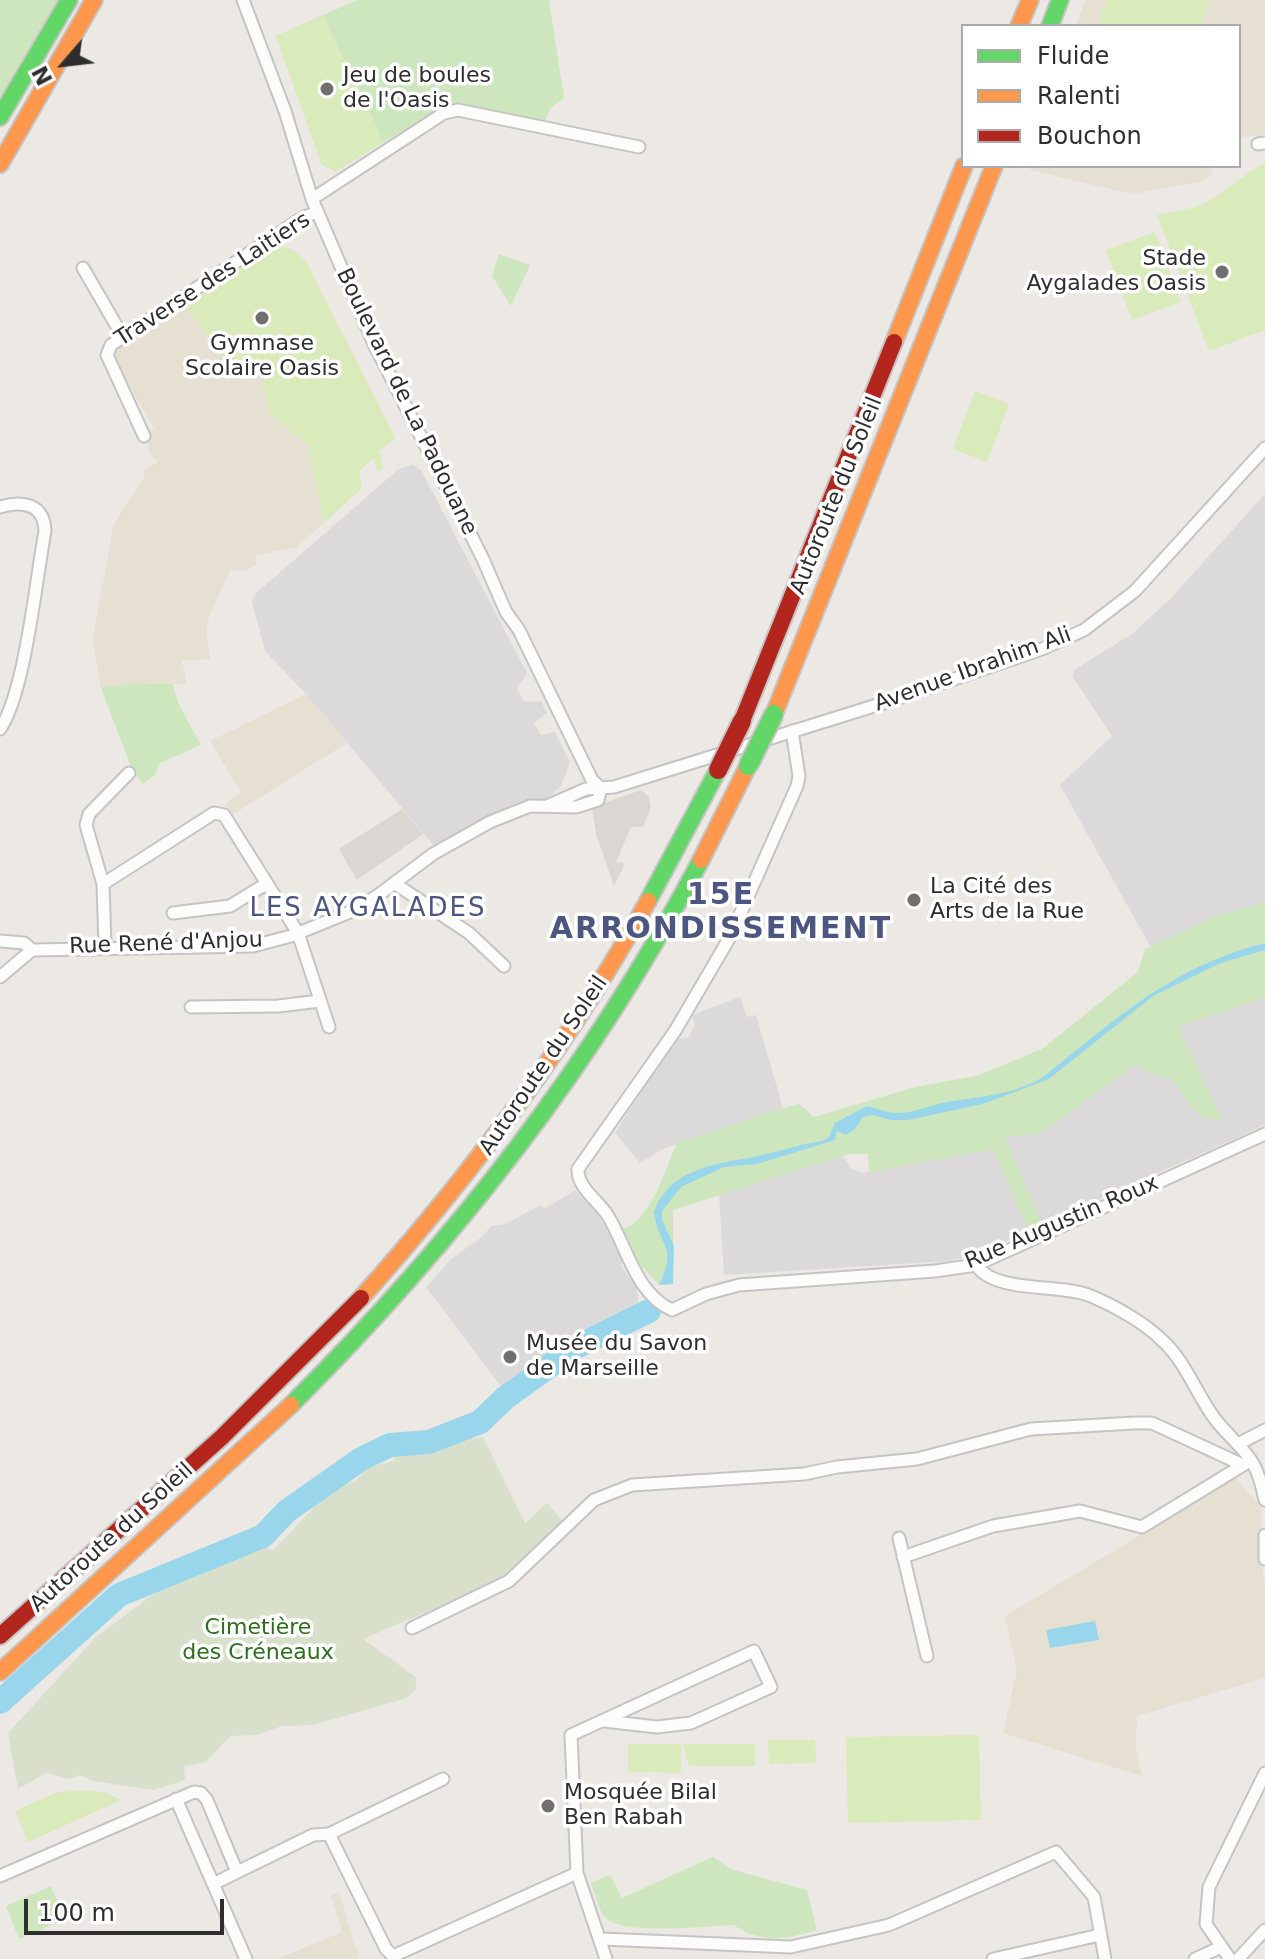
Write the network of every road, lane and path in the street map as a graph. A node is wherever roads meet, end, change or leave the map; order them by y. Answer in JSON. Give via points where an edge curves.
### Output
{"nodes":[{"id":1,"x":69,"y":0,"type":"edge"},
{"id":2,"x":94,"y":0,"type":"edge"},
{"id":3,"x":243,"y":0,"type":"edge"},
{"id":4,"x":1030,"y":0,"type":"edge"},
{"id":5,"x":1060,"y":0,"type":"edge"},
{"id":6,"x":1020,"y":24,"type":"edge"},
{"id":7,"x":1051,"y":24,"type":"edge"},
{"id":8,"x":0,"y":117,"type":"edge"},
{"id":9,"x":639,"y":147,"type":"dead end"},
{"id":10,"x":0,"y":164,"type":"edge"},
{"id":11,"x":963,"y":168,"type":"edge"},
{"id":12,"x":993,"y":168,"type":"edge"},
{"id":13,"x":312,"y":199,"type":"junction"},
{"id":14,"x":317,"y":212,"type":"junction"},
{"id":15,"x":83,"y":268,"type":"dead end"},
{"id":16,"x":123,"y":337,"type":"junction"},
{"id":17,"x":144,"y":436,"type":"dead end"},
{"id":18,"x":1265,"y":448,"type":"edge"},
{"id":19,"x":0,"y":507,"type":"edge"},
{"id":20,"x":0,"y":729,"type":"edge"},
{"id":21,"x":792,"y":731,"type":"junction"},
{"id":22,"x":712,"y":764,"type":"junction"},
{"id":23,"x":129,"y":773,"type":"dead end"},
{"id":24,"x":601,"y":788,"type":"junction"},
{"id":25,"x":394,"y":883,"type":"junction"},
{"id":26,"x":103,"y":884,"type":"junction"},
{"id":27,"x":266,"y":884,"type":"junction"},
{"id":28,"x":173,"y":913,"type":"dead end"},
{"id":29,"x":298,"y":933,"type":"junction"},
{"id":30,"x":0,"y":941,"type":"edge"},
{"id":31,"x":105,"y":946,"type":"junction"},
{"id":32,"x":32,"y":950,"type":"junction"},
{"id":33,"x":504,"y":966,"type":"dead end"},
{"id":34,"x":0,"y":977,"type":"edge"},
{"id":35,"x":320,"y":1001,"type":"junction"},
{"id":36,"x":191,"y":1007,"type":"dead end"},
{"id":37,"x":329,"y":1027,"type":"dead end"},
{"id":38,"x":1265,"y":1134,"type":"edge"},
{"id":39,"x":976,"y":1265,"type":"junction"},
{"id":40,"x":1265,"y":1430,"type":"edge"},
{"id":41,"x":1240,"y":1443,"type":"junction"},
{"id":42,"x":1227,"y":1458,"type":"junction"},
{"id":43,"x":1248,"y":1462,"type":"junction"},
{"id":44,"x":1265,"y":1500,"type":"edge"},
{"id":45,"x":1265,"y":1535,"type":"edge"},
{"id":46,"x":899,"y":1538,"type":"dead end"},
{"id":47,"x":903,"y":1557,"type":"junction"},
{"id":48,"x":1265,"y":1559,"type":"edge"},
{"id":49,"x":412,"y":1628,"type":"dead end"},
{"id":50,"x":0,"y":1636,"type":"edge"},
{"id":51,"x":927,"y":1656,"type":"dead end"},
{"id":52,"x":0,"y":1672,"type":"edge"},
{"id":53,"x":604,"y":1721,"type":"junction"},
{"id":54,"x":1265,"y":1773,"type":"edge"},
{"id":55,"x":443,"y":1779,"type":"dead end"},
{"id":56,"x":176,"y":1799,"type":"junction"},
{"id":57,"x":329,"y":1834,"type":"junction"},
{"id":58,"x":237,"y":1872,"type":"junction"},
{"id":59,"x":577,"y":1873,"type":"junction"},
{"id":60,"x":0,"y":1876,"type":"edge"},
{"id":61,"x":213,"y":1884,"type":"junction"},
{"id":62,"x":1265,"y":1930,"type":"edge"},
{"id":63,"x":1100,"y":1935,"type":"junction"},
{"id":64,"x":602,"y":1939,"type":"junction"},
{"id":65,"x":1221,"y":1947,"type":"junction"},
{"id":66,"x":246,"y":1959,"type":"edge"},
{"id":67,"x":606,"y":1959,"type":"edge"},
{"id":68,"x":993,"y":1959,"type":"edge"},
{"id":69,"x":1105,"y":1959,"type":"edge"},
{"id":70,"x":1195,"y":1959,"type":"edge"},
{"id":71,"x":1230,"y":1959,"type":"edge"},
{"id":72,"x":1238,"y":1959,"type":"edge"}],
"edges":[{"from":1,"to":8,"type":"main road"},
{"from":2,"to":10,"type":"main road"},
{"from":3,"to":13,"type":"street","name":"Boulevard de La Padouane"},
{"from":4,"to":6,"type":"main road"},
{"from":5,"to":7,"type":"main road"},
{"from":9,"to":13,"type":"street","via":[[458,110],[444,113]]},
{"from":11,"to":22,"type":"main road","name":"Autoroute du Soleil","bridge":true,"via":[[742,721]]},
{"from":12,"to":52,"type":"main road","name":"Autoroute du Soleil","bridge":true,"via":[[774,714],[674,912],[585,1056],[451,1235],[320,1377]]},
{"from":13,"to":14,"type":"street","name":"Boulevard de La Padouane"},
{"from":14,"to":16,"type":"street","name":"Traverse des Laitiers"},
{"from":14,"to":24,"type":"street","name":"Boulevard de La Padouane","via":[[374,344],[491,582],[592,780]]},
{"from":15,"to":16,"type":"street"},
{"from":16,"to":17,"type":"street","name":"Traverse des Laitiers","via":[[107,355]]},
{"from":18,"to":21,"type":"street","name":"Avenue Ibrahim Ali","via":[[1135,591],[1084,630],[1000,664]]},
{"from":19,"to":20,"type":"street","via":[[14,502],[36,508],[45,531],[19,676]]},
{"from":21,"to":22,"type":"street","name":"Avenue Ibrahim Ali"},
{"from":21,"to":39,"type":"street","name":"Rue Augustin Roux","via":[[797,786],[730,937],[675,1031],[578,1169],[580,1182],[610,1219],[620,1244],[660,1304],[672,1310],[739,1285]]},
{"from":22,"to":24,"type":"street","name":"Rue René d'Anjou"},
{"from":22,"to":50,"type":"main road","name":"Autoroute du Soleil","via":[[670,866],[570,1032],[508,1122],[418,1233],[275,1384]]},
{"from":23,"to":26,"type":"street","via":[[89,814],[86,825]]},
{"from":24,"to":25,"type":"street","name":"Rue René d'Anjou","via":[[598,800],[530,806],[490,822]]},
{"from":25,"to":29,"type":"street","name":"Rue René d'Anjou","via":[[350,912]]},
{"from":25,"to":33,"type":"street","via":[[469,933]]},
{"from":26,"to":27,"type":"street","via":[[214,813],[221,813]]},
{"from":26,"to":31,"type":"street"},
{"from":27,"to":28,"type":"street","via":[[230,906]]},
{"from":27,"to":29,"type":"street"},
{"from":29,"to":31,"type":"street","name":"Rue René d'Anjou","via":[[253,946]]},
{"from":29,"to":35,"type":"street"},
{"from":30,"to":32,"type":"street","name":"Rue René d'Anjou","via":[[24,943]]},
{"from":31,"to":32,"type":"street","name":"Rue René d'Anjou"},
{"from":32,"to":34,"type":"street"},
{"from":35,"to":36,"type":"street"},
{"from":35,"to":37,"type":"street"},
{"from":38,"to":39,"type":"street","name":"Rue Augustin Roux"},
{"from":39,"to":41,"type":"street","via":[[998,1281],[1091,1296],[1136,1321],[1165,1342],[1214,1417]]},
{"from":40,"to":41,"type":"street"},
{"from":41,"to":42,"type":"street","via":[[1238,1453]]},
{"from":41,"to":43,"type":"street"},
{"from":42,"to":43,"type":"street"},
{"from":42,"to":49,"type":"street","via":[[1152,1423],[1108,1424],[1031,1429],[917,1459],[804,1474],[632,1485],[594,1500],[509,1581]]},
{"from":43,"to":44,"type":"street"},
{"from":43,"to":47,"type":"street","via":[[1142,1527],[1080,1511],[993,1526]]},
{"from":45,"to":48,"type":"street"},
{"from":46,"to":47,"type":"street"},
{"from":47,"to":51,"type":"street"},
{"from":53,"to":53,"type":"street","via":[[754,1651],[771,1687],[691,1723],[657,1727]]},
{"from":53,"to":59,"type":"street","via":[[571,1735]]},
{"from":54,"to":65,"type":"street","via":[[1209,1887],[1206,1924]]},
{"from":55,"to":57,"type":"street"},
{"from":56,"to":58,"type":"street","via":[[201,1793]]},
{"from":56,"to":60,"type":"street"},
{"from":56,"to":61,"type":"street"},
{"from":57,"to":58,"type":"street","via":[[313,1835]]},
{"from":57,"to":59,"type":"street","via":[[393,1956]]},
{"from":58,"to":61,"type":"street"},
{"from":59,"to":64,"type":"street"},
{"from":61,"to":66,"type":"street"},
{"from":62,"to":72,"type":"street"},
{"from":63,"to":64,"type":"street","via":[[1094,1897],[1056,1852],[889,1925],[791,1947]]},
{"from":63,"to":68,"type":"street"},
{"from":63,"to":69,"type":"street"},
{"from":64,"to":67,"type":"street"},
{"from":65,"to":70,"type":"street"},
{"from":65,"to":71,"type":"street"}]}
